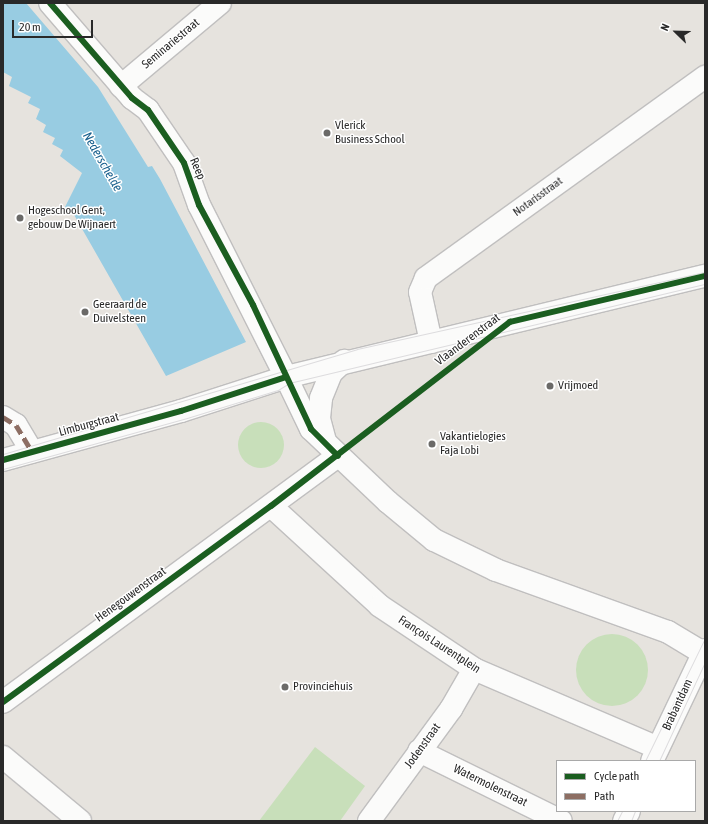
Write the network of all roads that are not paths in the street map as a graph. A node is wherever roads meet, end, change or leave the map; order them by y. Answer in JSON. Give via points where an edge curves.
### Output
{"nodes":[{"id":1,"x":50,"y":3,"type":"edge"},
{"id":2,"x":220,"y":3,"type":"edge"},
{"id":3,"x":705,"y":77,"type":"edge"},
{"id":4,"x":121,"y":86,"type":"junction"},
{"id":5,"x":705,"y":276,"type":"edge"},
{"id":6,"x":431,"y":342,"type":"junction"},
{"id":7,"x":344,"y":361,"type":"junction"},
{"id":8,"x":279,"y":377,"type":"junction"},
{"id":9,"x":3,"y":417,"type":"edge"},
{"id":10,"x":332,"y":448,"type":"junction"},
{"id":11,"x":32,"y":452,"type":"junction"},
{"id":12,"x":3,"y":460,"type":"edge"},
{"id":13,"x":271,"y":506,"type":"junction"},
{"id":14,"x":704,"y":651,"type":"edge"},
{"id":15,"x":474,"y":669,"type":"junction"},
{"id":16,"x":3,"y":702,"type":"edge"},
{"id":17,"x":419,"y":751,"type":"junction"},
{"id":18,"x":655,"y":754,"type":"edge"},
{"id":19,"x":3,"y":757,"type":"edge"},
{"id":20,"x":628,"y":812,"type":"edge"},
{"id":21,"x":80,"y":821,"type":"edge"},
{"id":22,"x":369,"y":821,"type":"edge"},
{"id":23,"x":561,"y":821,"type":"edge"},
{"id":24,"x":624,"y":821,"type":"edge"}],
"edges":[{"from":1,"to":4,"type":"street","name":"Reep"},
{"from":2,"to":4,"type":"street","name":"Seminariestraat"},
{"from":3,"to":6,"type":"street","name":"Notarisstraat","via":[[426,278],[420,292]]},
{"from":4,"to":8,"type":"street","name":"Reep","via":[[148,110],[184,163],[199,205]]},
{"from":5,"to":6,"type":"street","name":"Vlaanderenstraat"},
{"from":6,"to":7,"type":"street","name":"Vlaanderenstraat"},
{"from":7,"to":8,"type":"street","name":"Vlaanderenstraat"},
{"from":7,"to":10,"type":"street","via":[[331,373],[321,398],[319,418]]},
{"from":8,"to":10,"type":"street","name":"Reep","via":[[311,429]]},
{"from":8,"to":11,"type":"street","name":"Limburgstraat","via":[[182,411]]},
{"from":9,"to":11,"type":"street","via":[[16,425]]},
{"from":10,"to":13,"type":"street","name":"Henegouwenstraat"},
{"from":10,"to":14,"type":"street","via":[[434,540],[496,570],[668,632]]},
{"from":11,"to":12,"type":"street","name":"Limburgstraat"},
{"from":13,"to":15,"type":"street","name":"François Laurentplein","via":[[380,606]]},
{"from":13,"to":16,"type":"street","name":"Henegouwenstraat"},
{"from":14,"to":18,"type":"street","name":"Brabantdam"},
{"from":15,"to":17,"type":"street","name":"Jodenstraat","via":[[451,708]]},
{"from":15,"to":18,"type":"street","name":"François Laurentplein"},
{"from":17,"to":22,"type":"street","name":"Jodenstraat"},
{"from":17,"to":23,"type":"street","name":"Watermolenstraat"},
{"from":19,"to":21,"type":"street"},
{"from":20,"to":24,"type":"street"}]}
